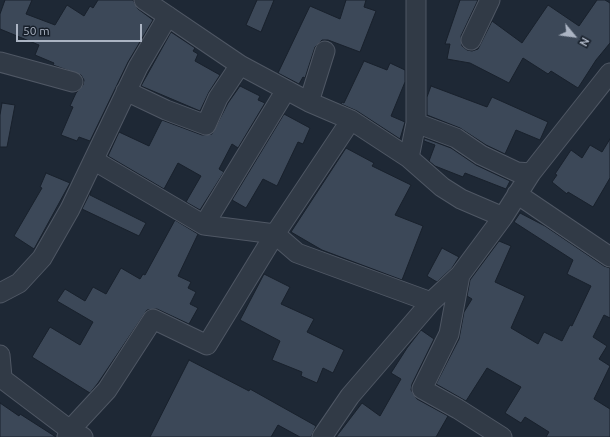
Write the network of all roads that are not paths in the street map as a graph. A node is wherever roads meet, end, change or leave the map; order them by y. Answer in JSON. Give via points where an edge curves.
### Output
{"nodes":[{"id":1,"x":144,"y":0,"type":"edge"},
{"id":2,"x":416,"y":0,"type":"edge"},
{"id":3,"x":490,"y":0,"type":"edge"},
{"id":4,"x":168,"y":16,"type":"junction"},
{"id":5,"x":471,"y":40,"type":"dead end"},
{"id":6,"x":325,"y":51,"type":"dead end"},
{"id":7,"x":0,"y":62,"type":"edge"},
{"id":8,"x":240,"y":65,"type":"junction"},
{"id":9,"x":610,"y":73,"type":"edge"},
{"id":10,"x":73,"y":82,"type":"dead end"},
{"id":11,"x":286,"y":90,"type":"junction"},
{"id":12,"x":126,"y":91,"type":"junction"},
{"id":13,"x":309,"y":102,"type":"junction"},
{"id":14,"x":351,"y":120,"type":"junction"},
{"id":15,"x":416,"y":123,"type":"junction"},
{"id":16,"x":409,"y":158,"type":"junction"},
{"id":17,"x":95,"y":161,"type":"junction"},
{"id":18,"x":531,"y":173,"type":"junction"},
{"id":19,"x":517,"y":194,"type":"junction"},
{"id":20,"x":503,"y":217,"type":"junction"},
{"id":21,"x":204,"y":225,"type":"junction"},
{"id":22,"x":275,"y":234,"type":"junction"},
{"id":23,"x":610,"y":257,"type":"edge"},
{"id":24,"x":460,"y":275,"type":"junction"},
{"id":25,"x":0,"y":293,"type":"edge"},
{"id":26,"x":431,"y":302,"type":"junction"},
{"id":27,"x":0,"y":355,"type":"edge"},
{"id":28,"x":1,"y":377,"type":"edge"},
{"id":29,"x":73,"y":435,"type":"edge"},
{"id":30,"x":329,"y":435,"type":"edge"},
{"id":31,"x":502,"y":437,"type":"edge"}],
"edges":[{"from":1,"to":4,"type":"street"},
{"from":2,"to":15,"type":"street"},
{"from":3,"to":5,"type":"street"},
{"from":4,"to":8,"type":"street"},
{"from":4,"to":12,"type":"street"},
{"from":6,"to":13,"type":"street"},
{"from":7,"to":10,"type":"street"},
{"from":8,"to":11,"type":"street"},
{"from":8,"to":12,"type":"street","via":[[218,98],[206,125]]},
{"from":9,"to":18,"type":"street"},
{"from":11,"to":13,"type":"street"},
{"from":11,"to":21,"type":"street"},
{"from":12,"to":17,"type":"street"},
{"from":13,"to":14,"type":"street"},
{"from":14,"to":16,"type":"street"},
{"from":14,"to":22,"type":"street"},
{"from":15,"to":16,"type":"street"},
{"from":15,"to":18,"type":"street","via":[[456,138],[517,172]]},
{"from":16,"to":20,"type":"street","via":[[442,187]]},
{"from":17,"to":21,"type":"street"},
{"from":17,"to":25,"type":"street","via":[[42,258],[18,283]]},
{"from":18,"to":19,"type":"street"},
{"from":19,"to":20,"type":"street"},
{"from":19,"to":23,"type":"street"},
{"from":20,"to":24,"type":"street"},
{"from":21,"to":22,"type":"street"},
{"from":22,"to":26,"type":"street","via":[[297,252]]},
{"from":22,"to":29,"type":"street","via":[[207,345],[153,320],[107,390]]},
{"from":24,"to":26,"type":"street"},
{"from":24,"to":31,"type":"street","via":[[450,334],[422,389]]},
{"from":26,"to":30,"type":"street","via":[[350,396]]},
{"from":27,"to":28,"type":"street"},
{"from":28,"to":29,"type":"street"}]}
